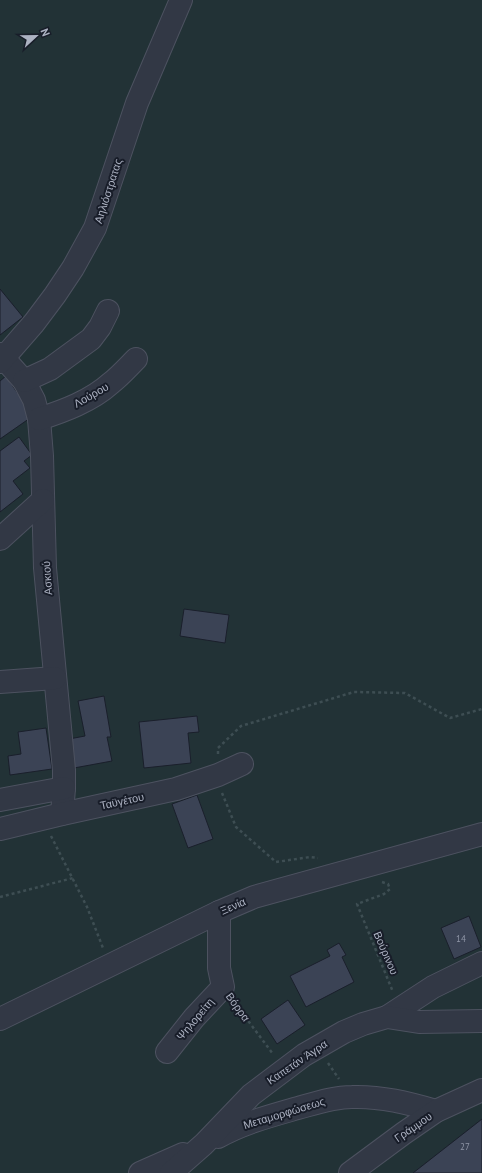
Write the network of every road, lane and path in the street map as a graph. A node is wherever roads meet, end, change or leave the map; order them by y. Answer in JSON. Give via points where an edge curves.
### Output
{"nodes":[{"id":1,"x":181,"y":0,"type":"edge"},
{"id":2,"x":108,"y":311,"type":"dead end"},
{"id":3,"x":1,"y":358,"type":"edge"},
{"id":4,"x":136,"y":359,"type":"dead end"},
{"id":5,"x":24,"y":381,"type":"junction"},
{"id":6,"x":38,"y":419,"type":"junction"},
{"id":7,"x":43,"y":500,"type":"junction"},
{"id":8,"x":0,"y":539,"type":"edge"},
{"id":9,"x":55,"y":678,"type":"junction"},
{"id":10,"x":0,"y":682,"type":"edge"},
{"id":11,"x":482,"y":710,"type":"edge"},
{"id":12,"x":242,"y":764,"type":"dead end"},
{"id":13,"x":218,"y":775,"type":"junction"},
{"id":14,"x":64,"y":788,"type":"junction"},
{"id":15,"x":0,"y":800,"type":"edge"},
{"id":16,"x":52,"y":816,"type":"junction"},
{"id":17,"x":0,"y":829,"type":"edge"},
{"id":18,"x":482,"y":834,"type":"edge"},
{"id":19,"x":343,"y":871,"type":"junction"},
{"id":20,"x":73,"y":878,"type":"junction"},
{"id":21,"x":378,"y":879,"type":"dead end"},
{"id":22,"x":0,"y":897,"type":"edge"},
{"id":23,"x":218,"y":912,"type":"junction"},
{"id":24,"x":482,"y":963,"type":"edge"},
{"id":25,"x":109,"y":965,"type":"junction"},
{"id":26,"x":223,"y":987,"type":"junction"},
{"id":27,"x":394,"y":1013,"type":"junction"},
{"id":28,"x":0,"y":1019,"type":"edge"},
{"id":29,"x":482,"y":1021,"type":"edge"},
{"id":30,"x":317,"y":1047,"type":"junction"},
{"id":31,"x":167,"y":1052,"type":"dead end"},
{"id":32,"x":285,"y":1069,"type":"junction"},
{"id":33,"x":482,"y":1090,"type":"edge"},
{"id":34,"x":351,"y":1096,"type":"junction"},
{"id":35,"x":436,"y":1111,"type":"junction"},
{"id":36,"x":204,"y":1144,"type":"junction"},
{"id":37,"x":140,"y":1173,"type":"edge"},
{"id":38,"x":171,"y":1173,"type":"edge"},
{"id":39,"x":350,"y":1173,"type":"edge"}],
"edges":[{"from":1,"to":3,"type":"street","name":"Αηλιόστρατας","via":[[138,103],[95,228],[55,295],[34,323]]},
{"from":2,"to":5,"type":"street","via":[[91,338],[50,369]]},
{"from":3,"to":5,"type":"street","name":"Ασκιού"},
{"from":4,"to":6,"type":"street","name":"Λούρου","via":[[95,396]]},
{"from":5,"to":6,"type":"street","name":"Ασκιού","via":[[34,400]]},
{"from":6,"to":7,"type":"street","name":"Ασκιού"},
{"from":7,"to":8,"type":"street"},
{"from":7,"to":9,"type":"street","name":"Ασκιού","via":[[45,568]]},
{"from":9,"to":10,"type":"street"},
{"from":9,"to":14,"type":"street","name":"Ασκιού"},
{"from":11,"to":13,"type":"path","via":[[450,718],[405,692],[354,692],[241,726],[218,748]]},
{"from":12,"to":13,"type":"street","name":"Ταϋγέτου"},
{"from":13,"to":16,"type":"street","name":"Ταϋγέτου","via":[[176,789]]},
{"from":13,"to":19,"type":"path","via":[[223,797],[236,827],[276,862],[310,858],[337,859]]},
{"from":14,"to":15,"type":"street"},
{"from":14,"to":16,"type":"street","name":"Ασκιού"},
{"from":16,"to":17,"type":"street","name":"Ταϋγέτου"},
{"from":16,"to":20,"type":"path"},
{"from":18,"to":19,"type":"street","name":"Ξενία"},
{"from":19,"to":23,"type":"street","name":"Ξενία","via":[[254,897]]},
{"from":20,"to":22,"type":"path"},
{"from":20,"to":25,"type":"path","via":[[88,907]]},
{"from":21,"to":27,"type":"path","name":"Βούρινου","via":[[388,884],[390,889],[384,894],[357,904]]},
{"from":23,"to":25,"type":"street","name":"Ξενία"},
{"from":23,"to":26,"type":"street","name":"Βόρρα","via":[[219,968]]},
{"from":24,"to":27,"type":"street","via":[[432,987]]},
{"from":25,"to":28,"type":"street","name":"Ξενία"},
{"from":26,"to":31,"type":"street","name":"Ψηλορείτη"},
{"from":26,"to":32,"type":"path","name":"Βόρρα"},
{"from":27,"to":29,"type":"street","name":"Καπετάν Άγρα","via":[[419,1022]]},
{"from":27,"to":30,"type":"street","name":"Καπετάν Άγρα","via":[[357,1027]]},
{"from":30,"to":32,"type":"street","name":"Καπετάν Άγρα"},
{"from":30,"to":34,"type":"path"},
{"from":32,"to":36,"type":"street","name":"Καπετάν Άγρα","via":[[251,1095]]},
{"from":33,"to":35,"type":"street","name":"Γράμμου"},
{"from":34,"to":35,"type":"street","name":"Μεταμορφώσεως","via":[[403,1102]]},
{"from":34,"to":36,"type":"street","name":"Μεταμορφώσεως","via":[[321,1101],[266,1117],[230,1130]]},
{"from":35,"to":39,"type":"street","name":"Γράμμου"},
{"from":36,"to":37,"type":"street","name":"Μεταμορφώσεως"},
{"from":36,"to":38,"type":"street"}]}
